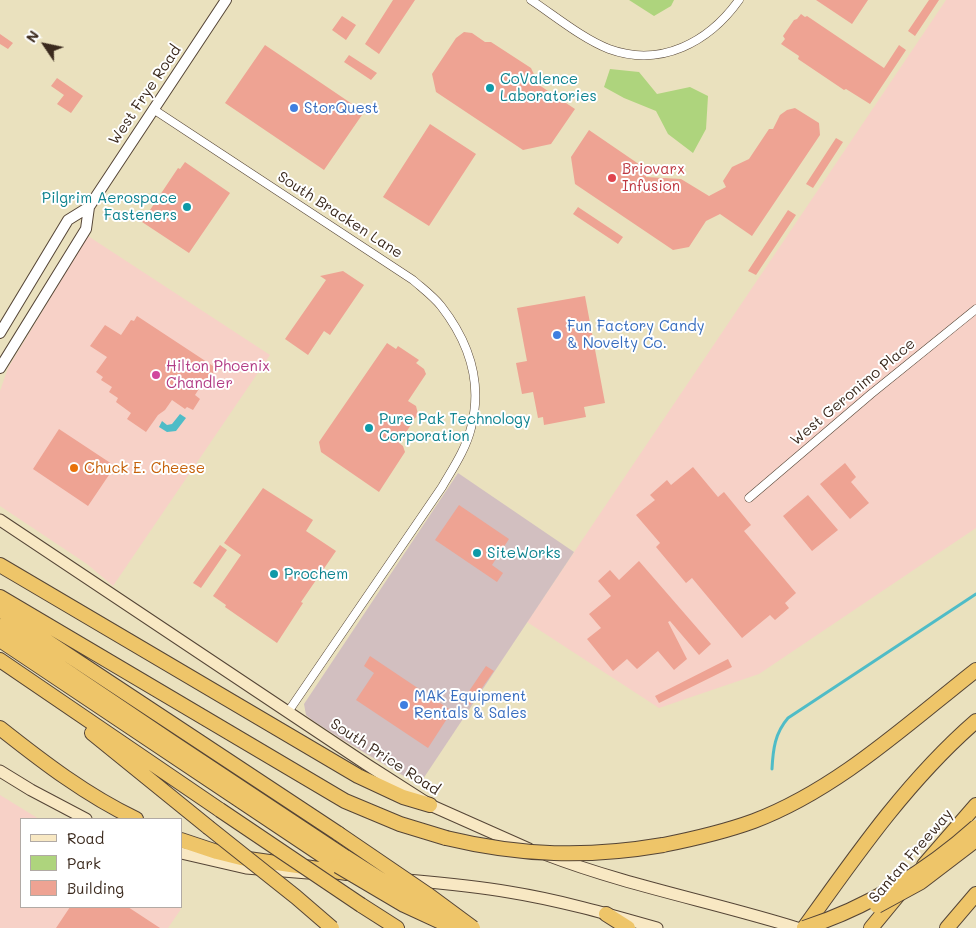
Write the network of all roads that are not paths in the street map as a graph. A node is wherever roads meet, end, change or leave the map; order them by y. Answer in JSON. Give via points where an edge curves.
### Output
{"nodes":[{"id":1,"x":226,"y":0,"type":"edge"},
{"id":2,"x":531,"y":0,"type":"edge"},
{"id":3,"x":740,"y":0,"type":"edge"},
{"id":4,"x":154,"y":109,"type":"junction"},
{"id":5,"x":90,"y":207,"type":"junction"},
{"id":6,"x":976,"y":308,"type":"edge"},
{"id":7,"x":0,"y":333,"type":"edge"},
{"id":8,"x":1,"y":365,"type":"edge"},
{"id":9,"x":749,"y":498,"type":"dead end"},
{"id":10,"x":0,"y":520,"type":"edge"},
{"id":11,"x":0,"y":565,"type":"edge"},
{"id":12,"x":0,"y":597,"type":"edge"},
{"id":13,"x":0,"y":610,"type":"edge"},
{"id":14,"x":0,"y":626,"type":"edge"},
{"id":15,"x":0,"y":640,"type":"edge"},
{"id":16,"x":0,"y":660,"type":"edge"},
{"id":17,"x":976,"y":670,"type":"edge"},
{"id":18,"x":18,"y":673,"type":"junction"},
{"id":19,"x":288,"y":712,"type":"junction"},
{"id":20,"x":976,"y":721,"type":"edge"},
{"id":21,"x":0,"y":728,"type":"edge"},
{"id":22,"x":0,"y":771,"type":"edge"},
{"id":23,"x":430,"y":804,"type":"junction"},
{"id":24,"x":976,"y":805,"type":"edge"},
{"id":25,"x":84,"y":818,"type":"edge"},
{"id":26,"x":134,"y":818,"type":"edge"},
{"id":27,"x":976,"y":827,"type":"edge"},
{"id":28,"x":182,"y":840,"type":"edge"},
{"id":29,"x":976,"y":840,"type":"edge"},
{"id":30,"x":182,"y":853,"type":"edge"},
{"id":31,"x":343,"y":862,"type":"junction"},
{"id":32,"x":376,"y":877,"type":"junction"},
{"id":33,"x":976,"y":894,"type":"edge"},
{"id":34,"x":606,"y":914,"type":"junction"},
{"id":35,"x":332,"y":928,"type":"edge"},
{"id":36,"x":397,"y":928,"type":"edge"},
{"id":37,"x":454,"y":928,"type":"edge"},
{"id":38,"x":473,"y":928,"type":"edge"},
{"id":39,"x":483,"y":928,"type":"edge"},
{"id":40,"x":628,"y":928,"type":"edge"},
{"id":41,"x":657,"y":928,"type":"edge"},
{"id":42,"x":797,"y":928,"type":"edge"},
{"id":43,"x":804,"y":928,"type":"edge"},
{"id":44,"x":829,"y":928,"type":"edge"},
{"id":45,"x":871,"y":928,"type":"edge"},
{"id":46,"x":947,"y":928,"type":"edge"}],
"edges":[{"from":1,"to":4,"type":"street","name":"West Frye Road"},
{"from":2,"to":3,"type":"street","via":[[586,37],[609,49],[634,55],[660,55],[703,38],[730,14]]},
{"from":4,"to":5,"type":"street","name":"West Frye Road"},
{"from":4,"to":19,"type":"street","name":"South Bracken Lane","via":[[413,280],[441,306],[462,337],[475,377],[471,430],[460,458]]},
{"from":5,"to":7,"type":"street","name":"West Frye Road","via":[[68,220]]},
{"from":5,"to":8,"type":"street","name":"West Frye Road","via":[[86,229]]},
{"from":6,"to":9,"type":"street","name":"West Geronimo Place"},
{"from":10,"to":19,"type":"main road","name":"South Price Road"},
{"from":11,"to":23,"type":"highway","via":[[358,776],[403,797]]},
{"from":12,"to":17,"type":"highway","bridge":true,"via":[[345,801],[400,824],[446,838],[534,854],[595,854],[663,845],[708,836],[755,820],[813,791],[873,751]]},
{"from":13,"to":38,"type":"highway","bridge":true,"via":[[339,834]]},
{"from":14,"to":31,"type":"highway"},
{"from":15,"to":31,"type":"highway"},
{"from":16,"to":18,"type":"highway"},
{"from":18,"to":35,"type":"highway","bridge":true},
{"from":18,"to":36,"type":"highway","bridge":true},
{"from":19,"to":23,"type":"main road","name":"South Price Road"},
{"from":20,"to":43,"type":"highway","via":[[902,796]]},
{"from":21,"to":26,"type":"highway","via":[[76,785]]},
{"from":22,"to":25,"type":"main road"},
{"from":23,"to":42,"type":"main road","name":"South Price Road","via":[[509,841],[579,868]]},
{"from":24,"to":45,"type":"highway","name":"Santan Freeway"},
{"from":27,"to":43,"type":"highway","bridge":true,"via":[[937,859],[888,890]]},
{"from":28,"to":32,"type":"highway","via":[[241,858]]},
{"from":29,"to":44,"type":"highway","bridge":true,"via":[[898,896]]},
{"from":30,"to":32,"type":"main road","via":[[246,868]]},
{"from":31,"to":37,"type":"highway","bridge":true,"via":[[404,905]]},
{"from":31,"to":39,"type":"highway","bridge":true,"via":[[429,907]]},
{"from":32,"to":34,"type":"main road","via":[[495,889]]},
{"from":33,"to":46,"type":"highway"},
{"from":34,"to":40,"type":"highway"},
{"from":34,"to":41,"type":"main road"}]}
